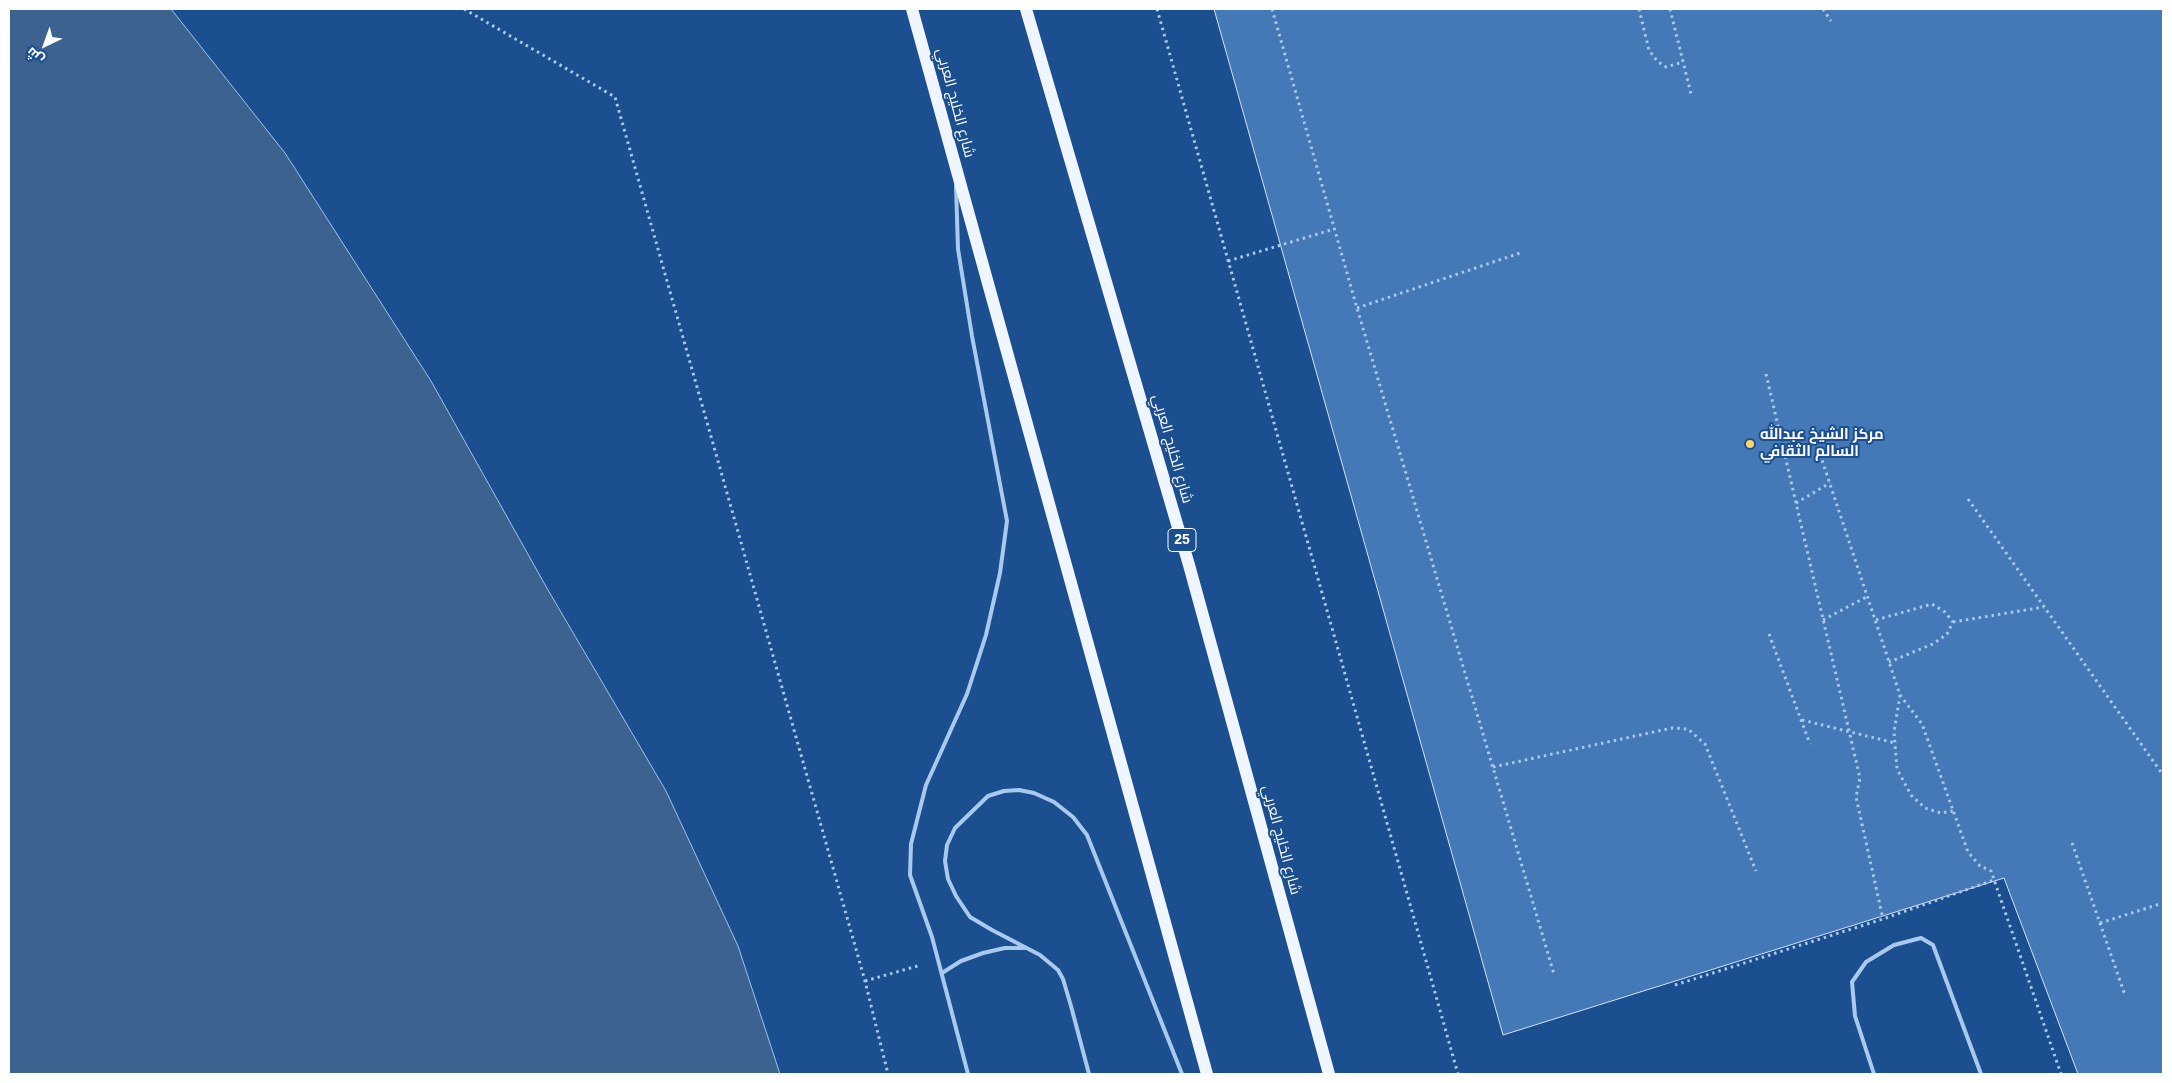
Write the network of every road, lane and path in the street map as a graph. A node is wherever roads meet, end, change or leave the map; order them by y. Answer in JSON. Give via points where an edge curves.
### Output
{"nodes":[{"id":1,"x":464,"y":9,"type":"edge"},
{"id":2,"x":912,"y":9,"type":"edge"},
{"id":3,"x":1026,"y":9,"type":"edge"},
{"id":4,"x":1157,"y":9,"type":"edge"},
{"id":5,"x":1272,"y":9,"type":"edge"},
{"id":6,"x":1639,"y":9,"type":"edge"},
{"id":7,"x":1670,"y":9,"type":"edge"},
{"id":8,"x":1823,"y":9,"type":"edge"},
{"id":9,"x":1831,"y":21,"type":"dead end"},
{"id":10,"x":1683,"y":62,"type":"junction"},
{"id":11,"x":1691,"y":94,"type":"dead end"},
{"id":12,"x":954,"y":161,"type":"junction"},
{"id":13,"x":1334,"y":229,"type":"junction"},
{"id":14,"x":1520,"y":253,"type":"dead end"},
{"id":15,"x":1228,"y":262,"type":"junction"},
{"id":16,"x":1357,"y":308,"type":"junction"},
{"id":17,"x":1766,"y":374,"type":"dead end"},
{"id":18,"x":1816,"y":442,"type":"dead end"},
{"id":19,"x":1830,"y":483,"type":"junction"},
{"id":20,"x":1968,"y":499,"type":"dead end"},
{"id":21,"x":1796,"y":503,"type":"junction"},
{"id":22,"x":1868,"y":596,"type":"junction"},
{"id":23,"x":2044,"y":606,"type":"junction"},
{"id":24,"x":1823,"y":620,"type":"junction"},
{"id":25,"x":1876,"y":620,"type":"junction"},
{"id":26,"x":1953,"y":622,"type":"junction"},
{"id":27,"x":1769,"y":634,"type":"dead end"},
{"id":28,"x":1889,"y":662,"type":"junction"},
{"id":29,"x":1900,"y":695,"type":"junction"},
{"id":30,"x":1802,"y":720,"type":"junction"},
{"id":31,"x":1849,"y":730,"type":"junction"},
{"id":32,"x":1895,"y":743,"type":"junction"},
{"id":33,"x":1810,"y":744,"type":"dead end"},
{"id":34,"x":1493,"y":767,"type":"junction"},
{"id":35,"x":2163,"y":775,"type":"edge"},
{"id":36,"x":1953,"y":811,"type":"junction"},
{"id":37,"x":2072,"y":843,"type":"dead end"},
{"id":38,"x":1756,"y":871,"type":"dead end"},
{"id":39,"x":1994,"y":880,"type":"junction"},
{"id":40,"x":2163,"y":903,"type":"edge"},
{"id":41,"x":1883,"y":918,"type":"junction"},
{"id":42,"x":2100,"y":923,"type":"junction"},
{"id":43,"x":1028,"y":948,"type":"junction"},
{"id":44,"x":938,"y":960,"type":"junction"},
{"id":45,"x":942,"y":973,"type":"junction"},
{"id":46,"x":1554,"y":974,"type":"dead end"},
{"id":47,"x":864,"y":981,"type":"junction"},
{"id":48,"x":1675,"y":986,"type":"dead end"},
{"id":49,"x":2125,"y":995,"type":"dead end"},
{"id":50,"x":888,"y":1074,"type":"edge"},
{"id":51,"x":968,"y":1074,"type":"edge"},
{"id":52,"x":1089,"y":1074,"type":"edge"},
{"id":53,"x":1182,"y":1074,"type":"edge"},
{"id":54,"x":1207,"y":1074,"type":"edge"},
{"id":55,"x":1329,"y":1074,"type":"edge"},
{"id":56,"x":1458,"y":1074,"type":"edge"},
{"id":57,"x":1874,"y":1074,"type":"edge"},
{"id":58,"x":1981,"y":1074,"type":"edge"},
{"id":59,"x":2061,"y":1074,"type":"edge"}],
"edges":[{"from":1,"to":47,"type":"path","via":[[615,97]]},
{"from":2,"to":12,"type":"main road","name":"شارع الخليج العربي"},
{"from":3,"to":55,"type":"main road","name":"شارع الخليج العربي","number":"25","via":[[1189,565]]},
{"from":4,"to":15,"type":"path"},
{"from":5,"to":13,"type":"path"},
{"from":6,"to":10,"type":"path","via":[[1649,50],[1657,61],[1666,67]]},
{"from":7,"to":10,"type":"path"},
{"from":8,"to":9,"type":"path"},
{"from":10,"to":11,"type":"path"},
{"from":12,"to":44,"type":"lane","via":[[958,249],[1007,521],[1000,573],[986,635],[967,694],[926,785],[911,844],[910,875]]},
{"from":12,"to":54,"type":"main road","name":"شارع الخليج العربي"},
{"from":13,"to":15,"type":"path"},
{"from":13,"to":16,"type":"path"},
{"from":14,"to":16,"type":"path"},
{"from":15,"to":56,"type":"path"},
{"from":16,"to":34,"type":"path"},
{"from":17,"to":21,"type":"path"},
{"from":18,"to":19,"type":"path"},
{"from":19,"to":21,"type":"path"},
{"from":19,"to":22,"type":"path"},
{"from":20,"to":23,"type":"path"},
{"from":21,"to":24,"type":"path"},
{"from":22,"to":24,"type":"path"},
{"from":22,"to":25,"type":"path"},
{"from":23,"to":26,"type":"path"},
{"from":23,"to":35,"type":"path"},
{"from":24,"to":31,"type":"path"},
{"from":25,"to":26,"type":"path","via":[[1932,604]]},
{"from":25,"to":28,"type":"path"},
{"from":26,"to":28,"type":"path","via":[[1947,634],[1933,644]]},
{"from":27,"to":30,"type":"path"},
{"from":28,"to":29,"type":"path"},
{"from":29,"to":32,"type":"path"},
{"from":29,"to":36,"type":"path","via":[[1922,724]]},
{"from":30,"to":31,"type":"path"},
{"from":30,"to":33,"type":"path"},
{"from":31,"to":32,"type":"path"},
{"from":31,"to":41,"type":"path","via":[[1860,778],[1856,798]]},
{"from":32,"to":36,"type":"path","via":[[1897,769],[1911,795],[1925,808],[1942,813]]},
{"from":34,"to":38,"type":"path","via":[[1672,728],[1688,729],[1705,744]]},
{"from":34,"to":46,"type":"path"},
{"from":36,"to":39,"type":"path","via":[[1968,852],[1980,866],[1991,871]]},
{"from":37,"to":42,"type":"path"},
{"from":39,"to":41,"type":"path"},
{"from":39,"to":59,"type":"path"},
{"from":40,"to":42,"type":"path"},
{"from":41,"to":48,"type":"path"},
{"from":42,"to":49,"type":"path"},
{"from":43,"to":45,"type":"lane","via":[[982,953]]},
{"from":43,"to":52,"type":"lane","via":[[1049,962],[1063,979]]},
{"from":43,"to":53,"type":"lane","via":[[970,917],[948,879],[945,861],[954,828],[988,796],[1004,791],[1026,791],[1054,802],[1073,817],[1087,835]]},
{"from":44,"to":45,"type":"lane"},
{"from":44,"to":47,"type":"path"},
{"from":45,"to":51,"type":"lane"},
{"from":47,"to":50,"type":"path"},
{"from":57,"to":58,"type":"lane","via":[[1856,1016],[1852,982],[1866,962],[1894,945],[1921,938],[1933,945]]}]}
